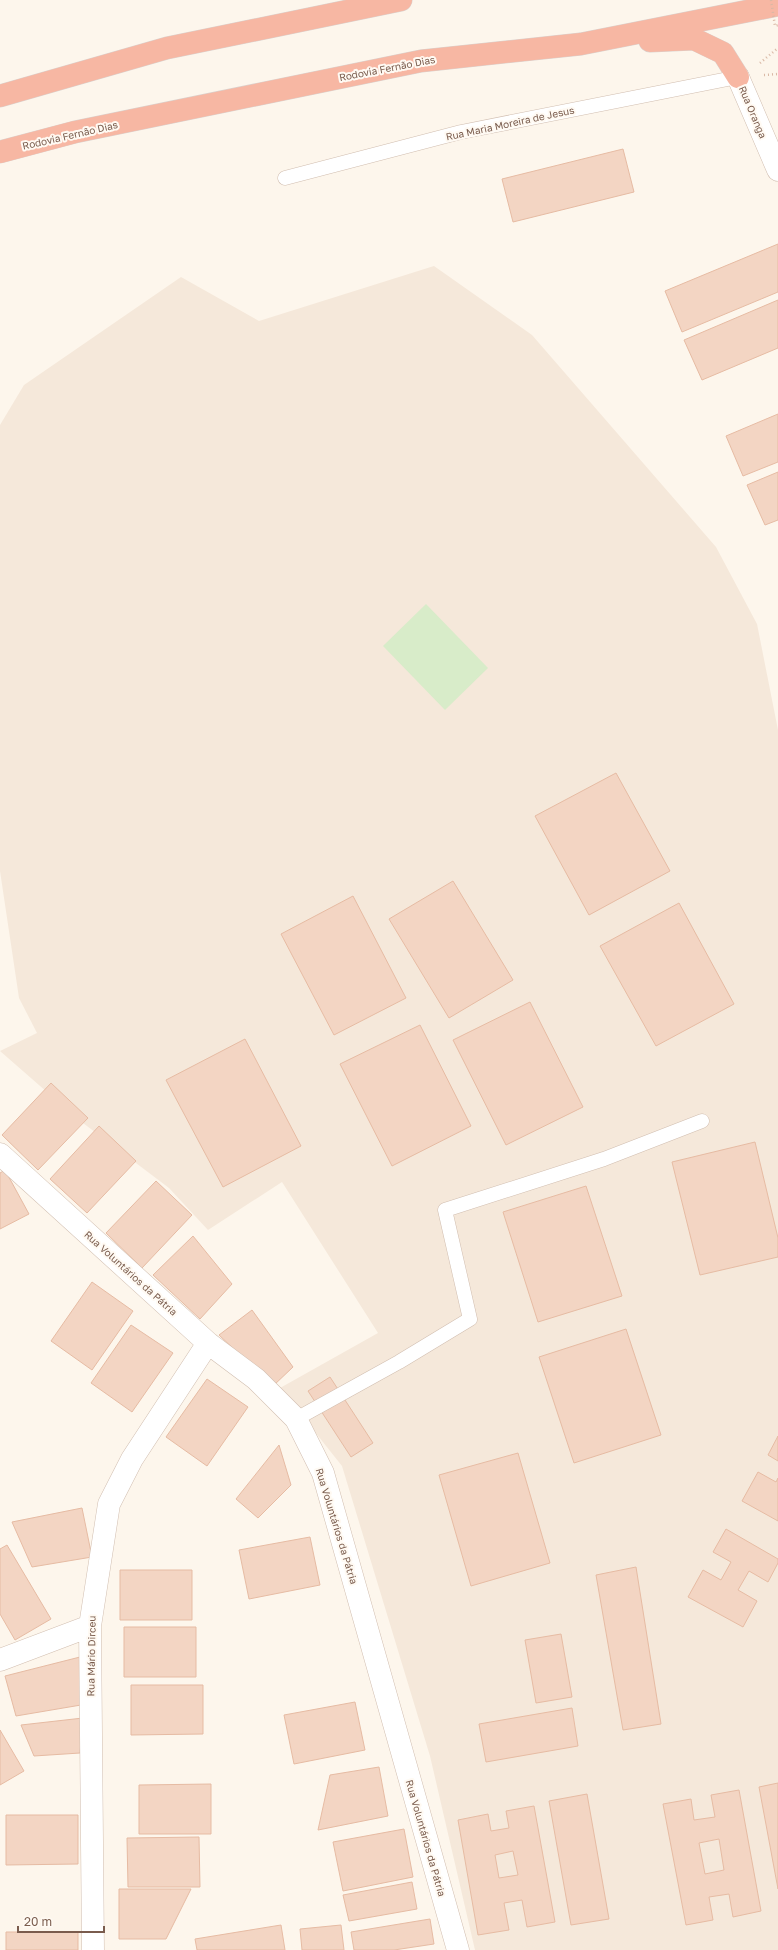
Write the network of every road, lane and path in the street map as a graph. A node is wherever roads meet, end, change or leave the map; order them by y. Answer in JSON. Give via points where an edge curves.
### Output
{"nodes":[{"id":1,"x":401,"y":0,"type":"edge"},
{"id":2,"x":771,"y":0,"type":"edge"},
{"id":3,"x":778,"y":5,"type":"edge"},
{"id":4,"x":778,"y":25,"type":"edge"},
{"id":5,"x":581,"y":44,"type":"junction"},
{"id":6,"x":738,"y":77,"type":"junction"},
{"id":7,"x":0,"y":96,"type":"edge"},
{"id":8,"x":0,"y":152,"type":"edge"},
{"id":9,"x":778,"y":170,"type":"edge"},
{"id":10,"x":285,"y":178,"type":"dead end"},
{"id":11,"x":702,"y":1121,"type":"dead end"},
{"id":12,"x":0,"y":1154,"type":"edge"},
{"id":13,"x":208,"y":1343,"type":"junction"},
{"id":14,"x":296,"y":1419,"type":"junction"},
{"id":15,"x":90,"y":1626,"type":"junction"},
{"id":16,"x":0,"y":1660,"type":"edge"},
{"id":17,"x":93,"y":1950,"type":"edge"},
{"id":18,"x":458,"y":1950,"type":"edge"}],
"edges":[{"from":1,"to":7,"type":"highway","via":[[167,48]]},
{"from":2,"to":4,"type":"path","bridge":true,"via":[[775,26]]},
{"from":3,"to":5,"type":"highway","name":"Rodovia Fernão Dias"},
{"from":5,"to":6,"type":"highway","via":[[694,39],[723,53]]},
{"from":5,"to":8,"type":"highway","name":"Rodovia Fernão Dias","via":[[421,61],[75,132]]},
{"from":6,"to":9,"type":"street","name":"Rua Oranga"},
{"from":6,"to":10,"type":"lane","name":"Rua Maria Moreira de Jesus","via":[[461,132]]},
{"from":11,"to":14,"type":"lane","via":[[604,1159],[445,1210],[470,1319]]},
{"from":12,"to":13,"type":"street","name":"Rua Voluntários da Pátria"},
{"from":13,"to":14,"type":"street","name":"Rua Voluntários da Pátria","via":[[256,1379]]},
{"from":13,"to":15,"type":"street","name":"Rua Mário Dirceu","via":[[132,1459],[109,1504]]},
{"from":14,"to":18,"type":"street","name":"Rua Voluntários da Pátria","via":[[323,1473]]},
{"from":15,"to":16,"type":"street"},
{"from":15,"to":17,"type":"street","name":"Rua Mário Dirceu"}]}
